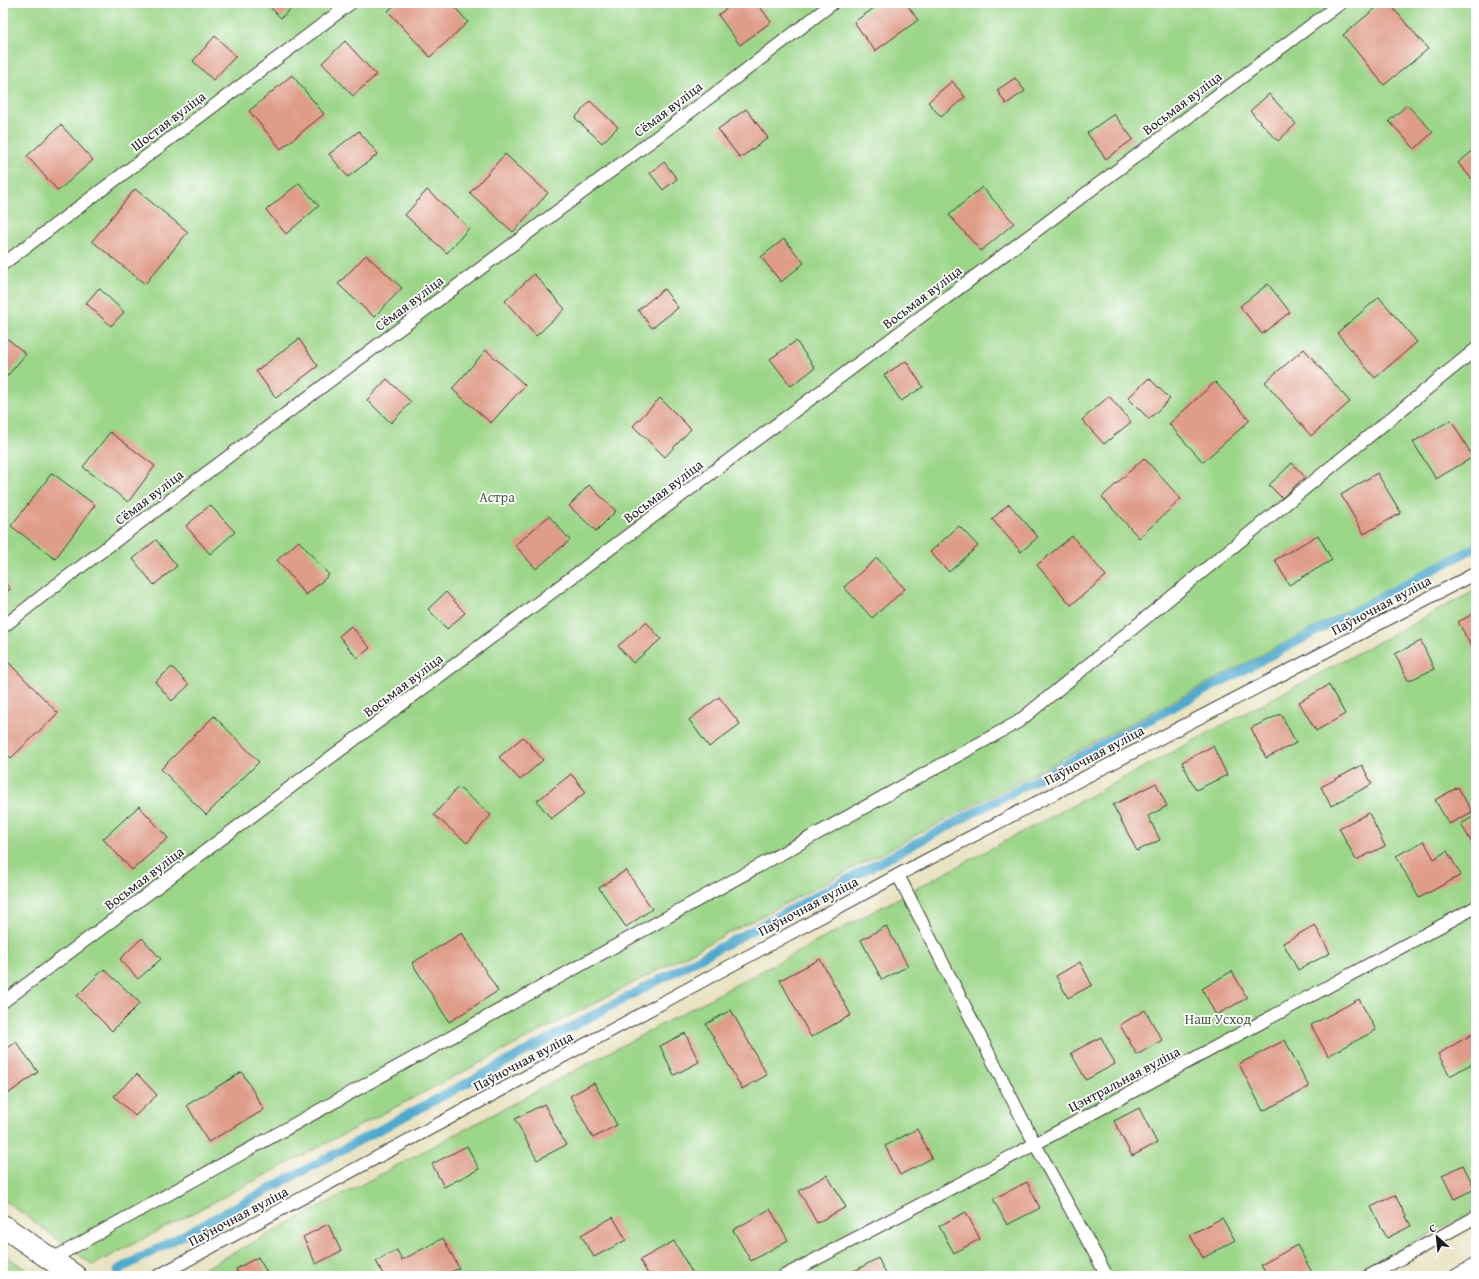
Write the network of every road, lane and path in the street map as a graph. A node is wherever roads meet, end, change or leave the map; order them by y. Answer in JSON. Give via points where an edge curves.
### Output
{"nodes":[{"id":1,"x":351,"y":3,"type":"edge"},
{"id":2,"x":832,"y":3,"type":"edge"},
{"id":3,"x":1341,"y":3,"type":"edge"},
{"id":4,"x":3,"y":264,"type":"edge"},
{"id":5,"x":1476,"y":349,"type":"edge"},
{"id":6,"x":1476,"y":572,"type":"edge"},
{"id":7,"x":3,"y":627,"type":"edge"},
{"id":8,"x":898,"y":875,"type":"junction"},
{"id":9,"x":1476,"y":907,"type":"edge"},
{"id":10,"x":3,"y":1002,"type":"edge"},
{"id":11,"x":1035,"y":1144,"type":"junction"},
{"id":12,"x":1476,"y":1218,"type":"edge"},
{"id":13,"x":3,"y":1226,"type":"edge"},
{"id":14,"x":52,"y":1260,"type":"junction"},
{"id":15,"x":1476,"y":1264,"type":"edge"},
{"id":16,"x":75,"y":1276,"type":"edge"},
{"id":17,"x":158,"y":1276,"type":"edge"},
{"id":18,"x":784,"y":1276,"type":"edge"},
{"id":19,"x":1107,"y":1276,"type":"edge"},
{"id":20,"x":1369,"y":1276,"type":"edge"},
{"id":21,"x":1455,"y":1276,"type":"edge"}],
"edges":[{"from":1,"to":4,"type":"lane","name":"Шостая вуліца"},
{"from":2,"to":7,"type":"lane","name":"Сёмая вуліца"},
{"from":3,"to":10,"type":"lane","name":"Восьмая вуліца"},
{"from":5,"to":14,"type":"lane","via":[[1018,722]]},
{"from":6,"to":8,"type":"lane","name":"Паўночная вуліца"},
{"from":8,"to":11,"type":"lane"},
{"from":8,"to":17,"type":"lane","name":"Паўночная вуліца"},
{"from":9,"to":11,"type":"lane","name":"Цэнтральная вуліца"},
{"from":11,"to":18,"type":"lane","name":"Цэнтральная вуліца"},
{"from":11,"to":19,"type":"lane"},
{"from":12,"to":20,"type":"lane"},
{"from":13,"to":14,"type":"street"},
{"from":14,"to":16,"type":"street"},
{"from":15,"to":21,"type":"lane"}]}
